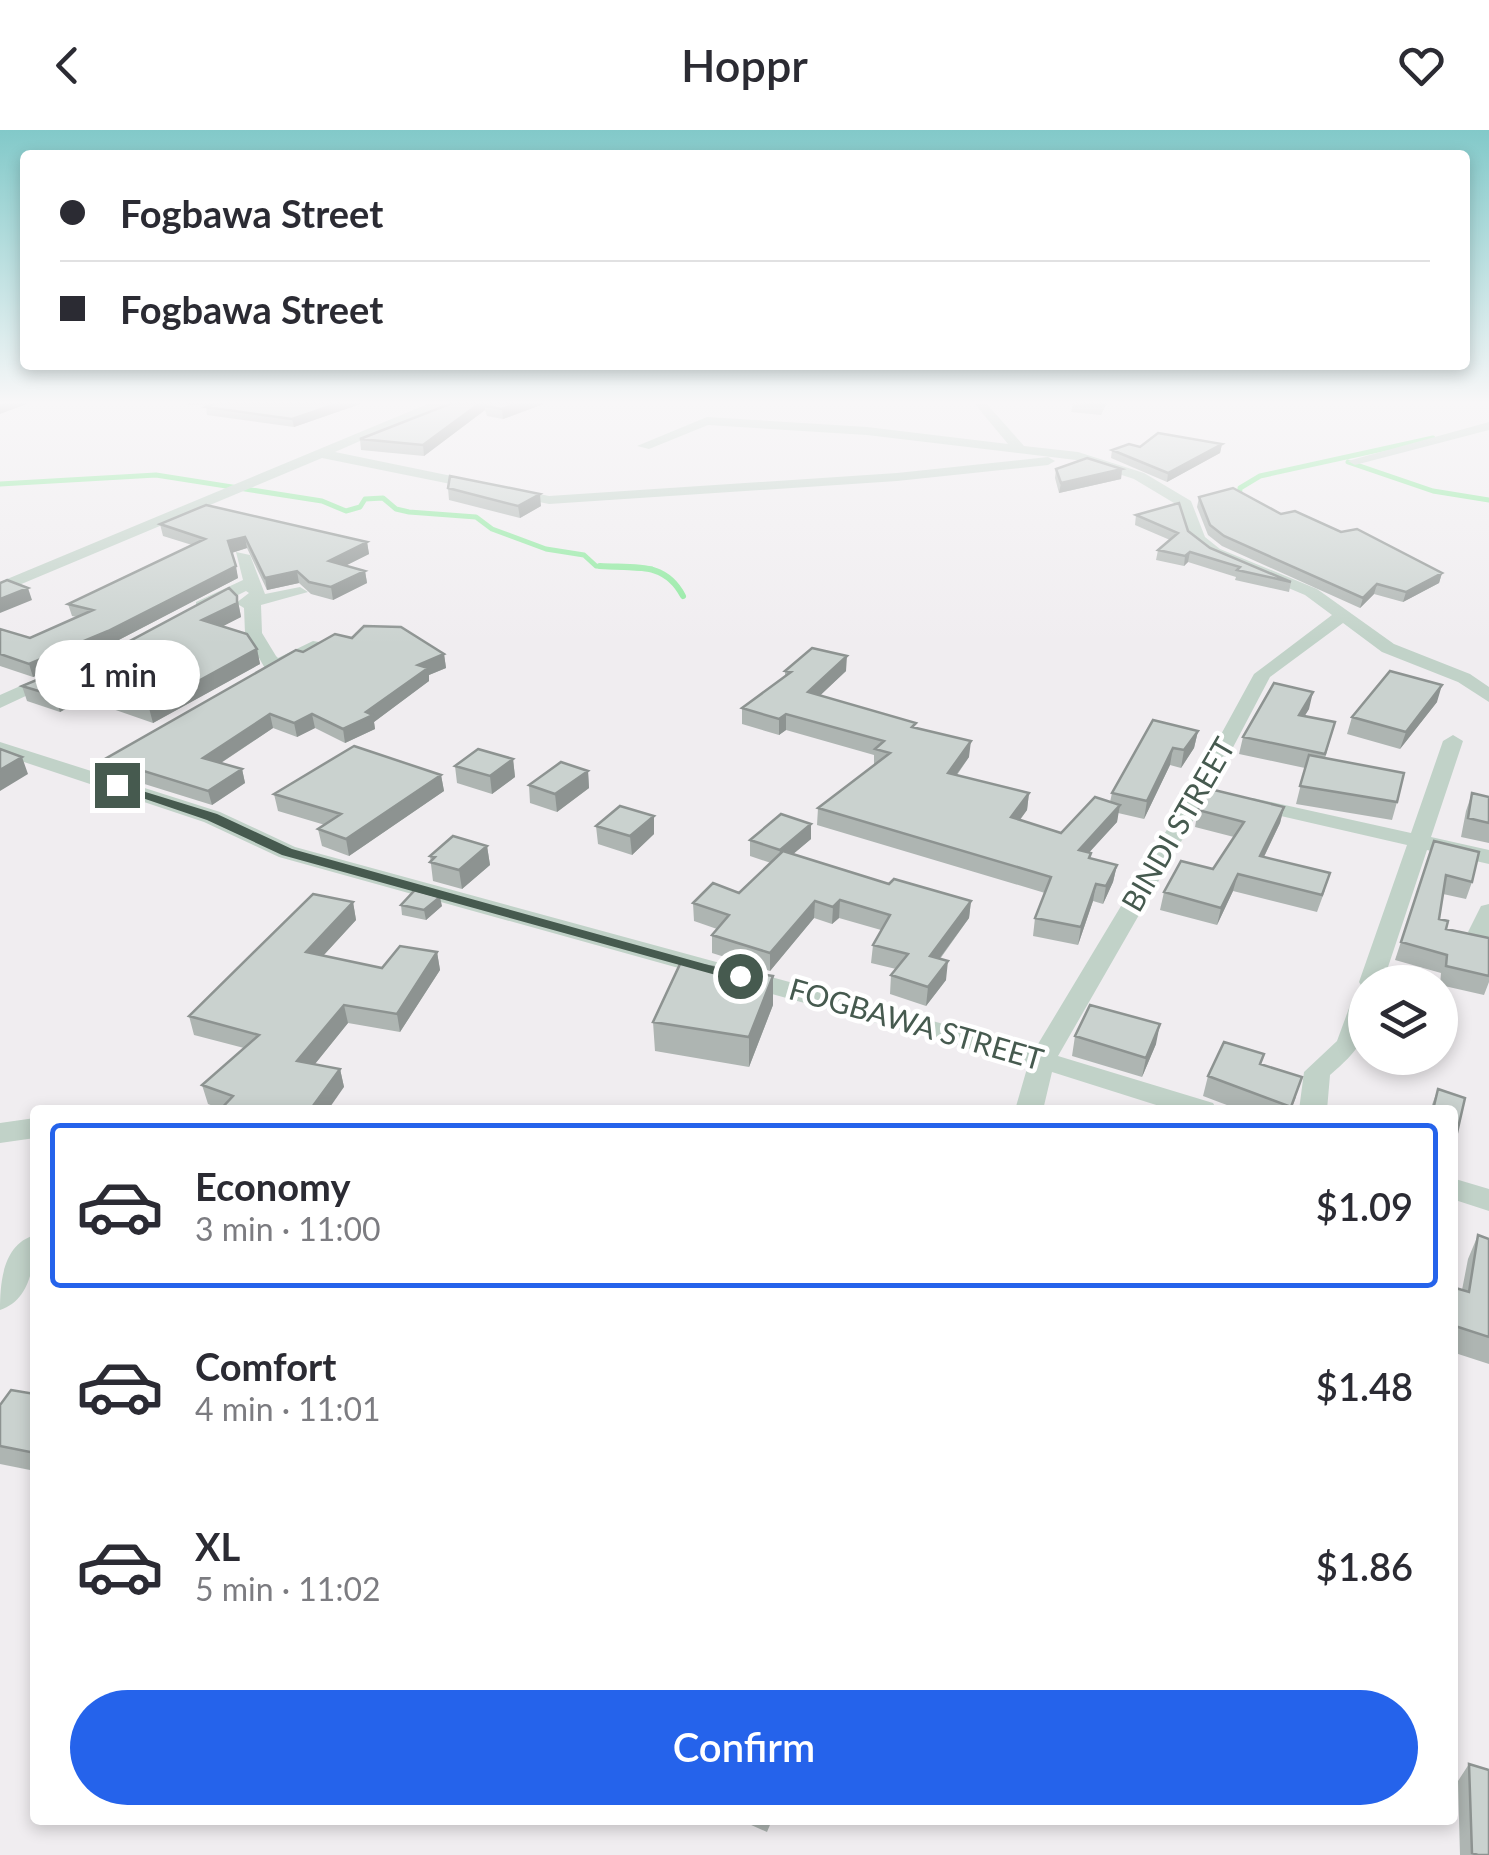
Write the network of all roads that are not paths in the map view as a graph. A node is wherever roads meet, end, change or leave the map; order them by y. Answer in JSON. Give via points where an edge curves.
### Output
{"nodes":[{"id":1,"x":247,"y":484,"type":"edge"},
{"id":2,"x":466,"y":484,"type":"edge"},
{"id":3,"x":799,"y":484,"type":"edge"},
{"id":4,"x":1152,"y":484,"type":"edge"},
{"id":5,"x":548,"y":500,"type":"junction"},
{"id":6,"x":550,"y":518,"type":"dead end"},
{"id":7,"x":242,"y":555,"type":"dead end"},
{"id":8,"x":0,"y":588,"type":"edge"},
{"id":9,"x":300,"y":592,"type":"dead end"},
{"id":10,"x":250,"y":593,"type":"junction"},
{"id":11,"x":1343,"y":615,"type":"junction"},
{"id":12,"x":180,"y":619,"type":"edge"},
{"id":13,"x":313,"y":646,"type":"edge"},
{"id":14,"x":68,"y":671,"type":"edge"},
{"id":15,"x":1489,"y":696,"type":"edge"},
{"id":16,"x":0,"y":702,"type":"edge"},
{"id":17,"x":1454,"y":741,"type":"dead end"},
{"id":18,"x":0,"y":748,"type":"edge"},
{"id":19,"x":116,"y":757,"type":"edge"},
{"id":20,"x":86,"y":774,"type":"junction"},
{"id":21,"x":1218,"y":797,"type":"junction"},
{"id":22,"x":1422,"y":840,"type":"junction"},
{"id":23,"x":1489,"y":857,"type":"edge"},
{"id":24,"x":1489,"y":911,"type":"edge"},
{"id":25,"x":1489,"y":941,"type":"edge"},
{"id":26,"x":1378,"y":965,"type":"edge"},
{"id":27,"x":1348,"y":1045,"type":"edge"},
{"id":28,"x":1042,"y":1060,"type":"junction"},
{"id":29,"x":1030,"y":1105,"type":"edge"},
{"id":30,"x":1187,"y":1105,"type":"edge"},
{"id":31,"x":1313,"y":1105,"type":"edge"},
{"id":32,"x":30,"y":1129,"type":"edge"},
{"id":33,"x":0,"y":1133,"type":"edge"},
{"id":34,"x":1458,"y":1190,"type":"edge"},
{"id":35,"x":1489,"y":1200,"type":"edge"},
{"id":36,"x":30,"y":1253,"type":"edge"},
{"id":37,"x":0,"y":1298,"type":"edge"}],
"edges":[{"from":1,"to":8,"type":"street"},
{"from":2,"to":5,"type":"street"},
{"from":3,"to":5,"type":"street"},
{"from":4,"to":11,"type":"street","via":[[1186,504],[1198,539],[1215,552],[1310,592]]},
{"from":5,"to":6,"type":"street"},
{"from":7,"to":10,"type":"street"},
{"from":9,"to":10,"type":"street"},
{"from":10,"to":12,"type":"street"},
{"from":10,"to":13,"type":"street","via":[[250,619],[268,671]]},
{"from":11,"to":15,"type":"street","via":[[1388,648],[1464,678]]},
{"from":11,"to":21,"type":"street","name":"BINDI STREET","via":[[1264,674]]},
{"from":14,"to":16,"type":"street"},
{"from":17,"to":22,"type":"street"},
{"from":18,"to":20,"type":"street","name":"FOGBAWA STREET"},
{"from":19,"to":20,"type":"street"},
{"from":20,"to":28,"type":"street","name":"FOGBAWA STREET","via":[[212,817],[287,852]]},
{"from":21,"to":22,"type":"street"},
{"from":21,"to":28,"type":"street","name":"BINDI STREET"},
{"from":22,"to":23,"type":"street"},
{"from":22,"to":26,"type":"street"},
{"from":24,"to":25,"type":"street","via":[[1480,932]]},
{"from":27,"to":31,"type":"street","via":[[1316,1072]]},
{"from":28,"to":29,"type":"street","name":"BINDI STREET"},
{"from":28,"to":30,"type":"street","name":"FOGBAWA STREET"},
{"from":32,"to":33,"type":"street"},
{"from":34,"to":35,"type":"street"},
{"from":36,"to":37,"type":"street"}]}
